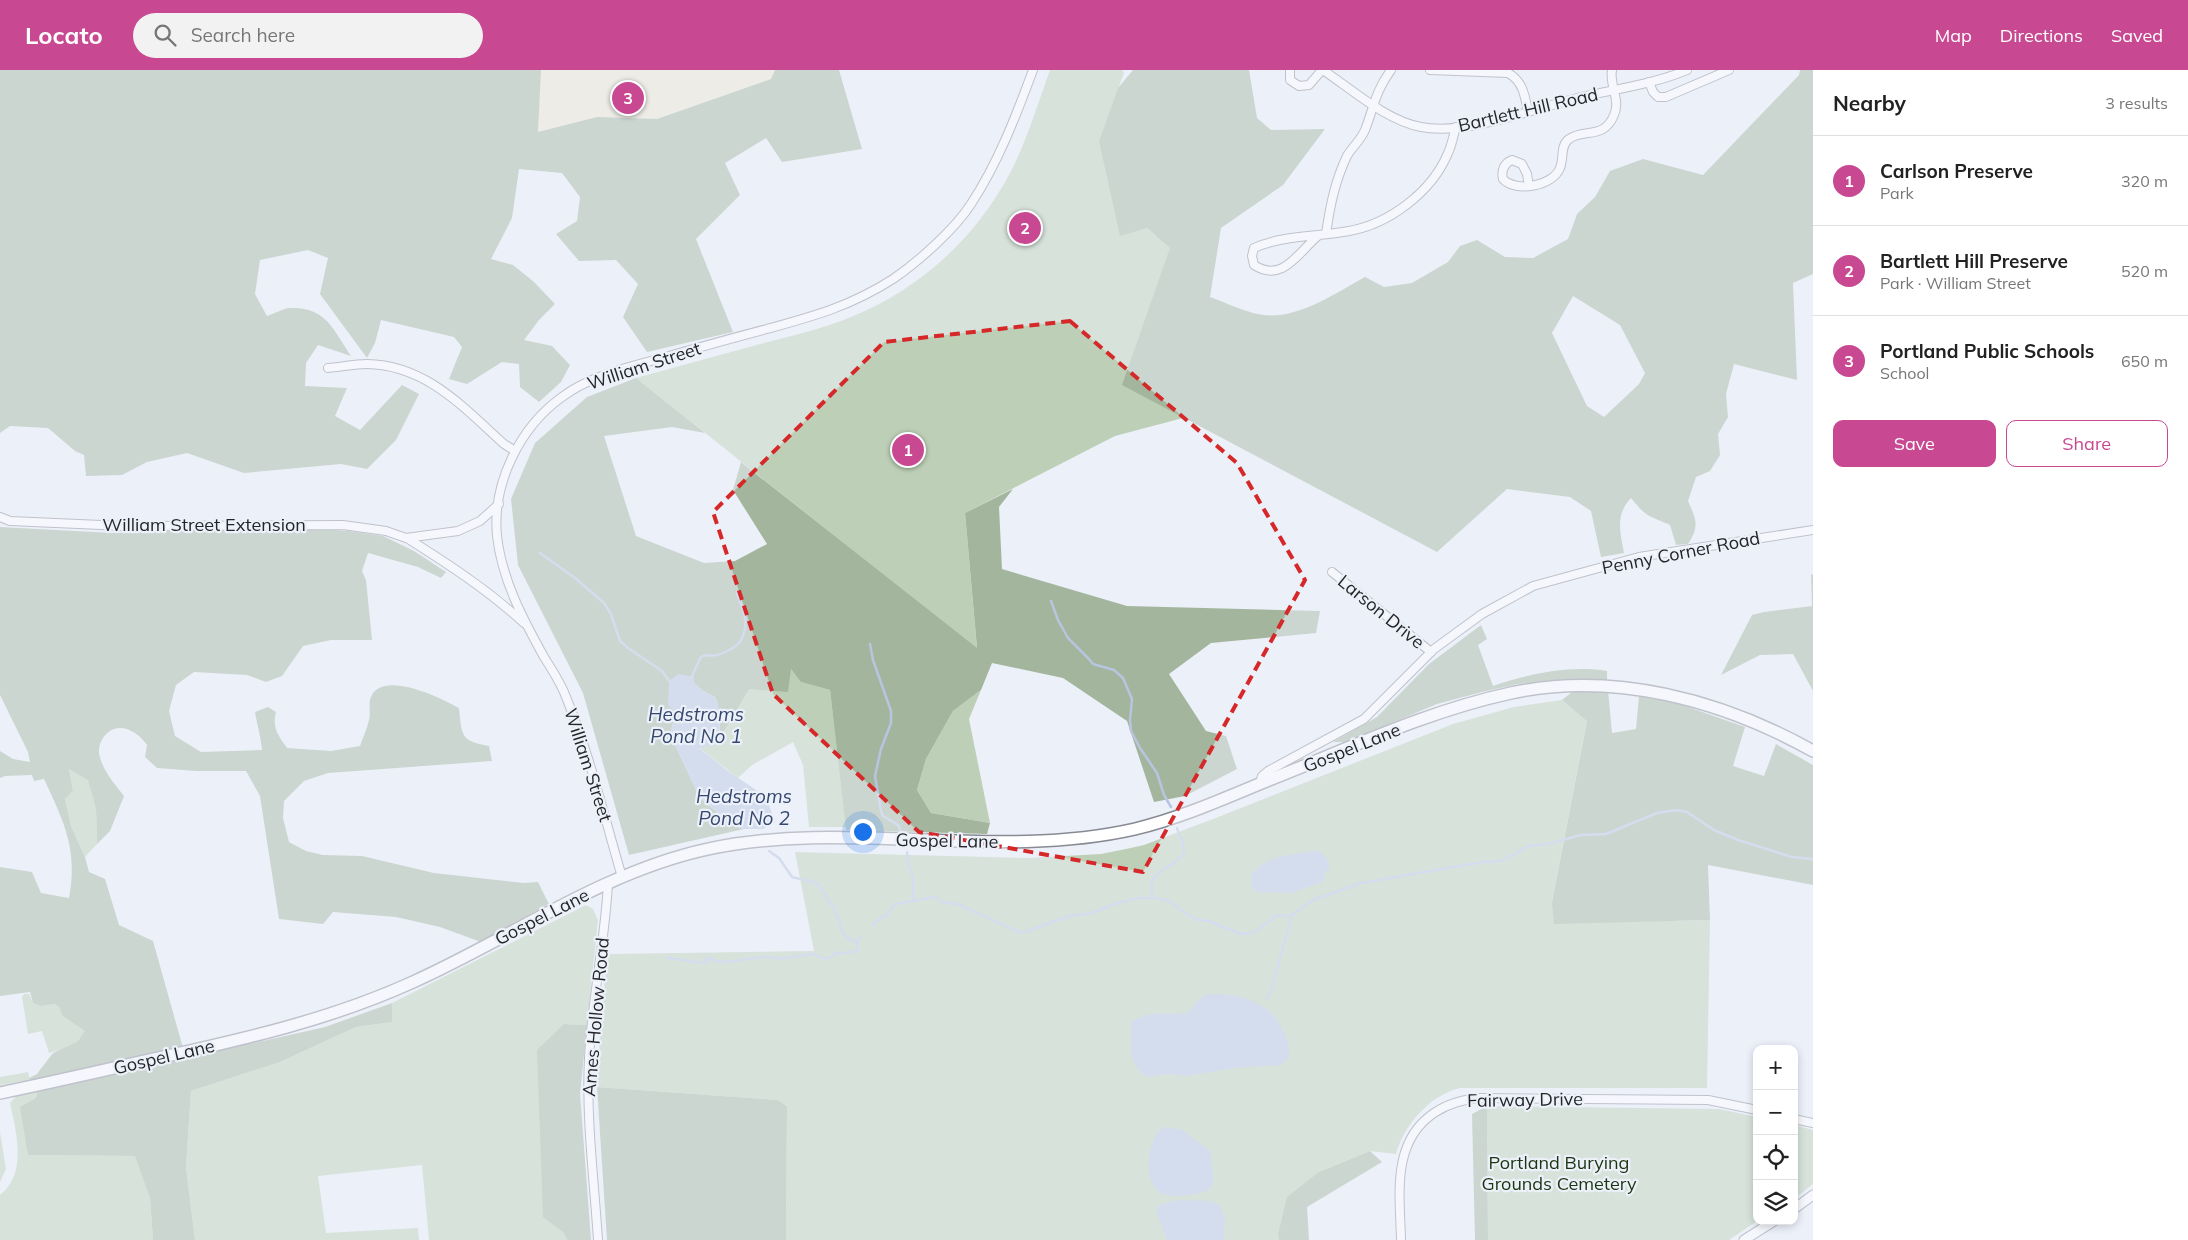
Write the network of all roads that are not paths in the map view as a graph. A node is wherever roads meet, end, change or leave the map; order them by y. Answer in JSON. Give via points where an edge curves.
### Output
{"nodes":[{"id":1,"x":1033,"y":70,"type":"edge"},
{"id":2,"x":1290,"y":70,"type":"edge"},
{"id":3,"x":1323,"y":70,"type":"edge"},
{"id":4,"x":1391,"y":70,"type":"edge"},
{"id":5,"x":1430,"y":70,"type":"edge"},
{"id":6,"x":1612,"y":70,"type":"edge"},
{"id":7,"x":1687,"y":70,"type":"edge"},
{"id":8,"x":1729,"y":70,"type":"edge"},
{"id":9,"x":1649,"y":82,"type":"junction"},
{"id":10,"x":1614,"y":90,"type":"junction"},
{"id":11,"x":1372,"y":104,"type":"junction"},
{"id":12,"x":1528,"y":112,"type":"junction"},
{"id":13,"x":1456,"y":127,"type":"junction"},
{"id":14,"x":1529,"y":186,"type":"dead end"},
{"id":15,"x":1322,"y":235,"type":"junction"},
{"id":16,"x":328,"y":368,"type":"dead end"},
{"id":17,"x":515,"y":451,"type":"junction"},
{"id":18,"x":499,"y":504,"type":"junction"},
{"id":19,"x":0,"y":517,"type":"edge"},
{"id":20,"x":1813,"y":530,"type":"edge"},
{"id":21,"x":406,"y":538,"type":"junction"},
{"id":22,"x":1332,"y":572,"type":"dead end"},
{"id":23,"x":528,"y":626,"type":"junction"},
{"id":24,"x":1431,"y":652,"type":"junction"},
{"id":25,"x":1813,"y":751,"type":"edge"},
{"id":26,"x":1260,"y":784,"type":"junction"},
{"id":27,"x":622,"y":876,"type":"junction"},
{"id":28,"x":608,"y":883,"type":"junction"},
{"id":29,"x":0,"y":1093,"type":"edge"},
{"id":30,"x":1753,"y":1109,"type":"edge"},
{"id":31,"x":1798,"y":1120,"type":"edge"},
{"id":32,"x":1813,"y":1124,"type":"edge"},
{"id":33,"x":1813,"y":1195,"type":"edge"},
{"id":34,"x":1798,"y":1206,"type":"edge"},
{"id":35,"x":1768,"y":1225,"type":"edge"},
{"id":36,"x":598,"y":1240,"type":"edge"},
{"id":37,"x":1401,"y":1240,"type":"edge"},
{"id":38,"x":1744,"y":1240,"type":"edge"}],
"edges":[{"from":1,"to":17,"type":"street","name":"William Street","via":[[989,173],[969,207],[933,246],[895,278],[856,300],[821,314],[599,378],[563,396],[536,421]]},
{"from":2,"to":3,"type":"street","name":"Bartlett Hill Road","via":[[1290,80],[1298,86],[1309,85]]},
{"from":3,"to":11,"type":"street","name":"Bartlett Hill Road"},
{"from":4,"to":11,"type":"street"},
{"from":5,"to":12,"type":"street","via":[[1508,73],[1522,86]]},
{"from":6,"to":10,"type":"street"},
{"from":7,"to":9,"type":"street","name":"Bartlett Hill Road"},
{"from":8,"to":9,"type":"street","via":[[1666,97],[1658,97]]},
{"from":9,"to":10,"type":"street","name":"Bartlett Hill Road"},
{"from":10,"to":12,"type":"street","name":"Bartlett Hill Road"},
{"from":10,"to":14,"type":"street","via":[[1615,114],[1609,124],[1601,130],[1569,138],[1564,144],[1556,175]]},
{"from":11,"to":13,"type":"street","name":"Bartlett Hill Road","via":[[1420,127]]},
{"from":11,"to":15,"type":"street","via":[[1364,132],[1348,154],[1336,182]]},
{"from":12,"to":13,"type":"street","name":"Bartlett Hill Road"},
{"from":13,"to":15,"type":"street","via":[[1448,154],[1431,180],[1408,205],[1380,221],[1350,231]]},
{"from":15,"to":15,"type":"street","via":[[1265,243],[1254,248],[1254,265],[1261,270],[1274,271],[1293,263],[1308,244]]},
{"from":16,"to":17,"type":"street","via":[[367,364],[405,370],[437,385]]},
{"from":17,"to":18,"type":"street","name":"William Street"},
{"from":18,"to":21,"type":"street","name":"William Street Extension","via":[[480,521],[458,531]]},
{"from":18,"to":23,"type":"street","name":"William Street","via":[[497,533],[501,560],[513,597]]},
{"from":19,"to":21,"type":"street","name":"William Street Extension","via":[[10,521],[124,526],[343,525],[386,531]]},
{"from":20,"to":24,"type":"street","name":"Penny Corner Road","via":[[1639,557],[1533,586],[1482,614]]},
{"from":21,"to":23,"type":"street","name":"William Street Extension","via":[[462,573]]},
{"from":22,"to":24,"type":"street","name":"Larson Drive"},
{"from":23,"to":27,"type":"street","name":"William Street","via":[[565,694],[589,760]]},
{"from":24,"to":26,"type":"street","name":"Penny Corner Road","via":[[1364,719],[1268,771]]},
{"from":25,"to":26,"type":"main road","name":"Gospel Lane","via":[[1722,710],[1683,698],[1638,688],[1569,686],[1512,693],[1454,708]]},
{"from":26,"to":27,"type":"main road","name":"Gospel Lane","via":[[1165,820],[1094,837],[1012,842],[817,839],[750,842],[680,856]]},
{"from":27,"to":28,"type":"main road","name":"Gospel Lane"},
{"from":28,"to":29,"type":"main road","name":"Gospel Lane","via":[[413,982],[328,1014],[214,1046]]},
{"from":28,"to":36,"type":"street","name":"Ames Hollow Road","via":[[589,1072],[589,1120]]},
{"from":30,"to":37,"type":"street","name":"Fairway Drive","via":[[1708,1100],[1481,1098],[1458,1101],[1426,1118],[1406,1147],[1401,1169]]},
{"from":31,"to":32,"type":"street"},
{"from":33,"to":34,"type":"street"},
{"from":35,"to":38,"type":"street"}]}
